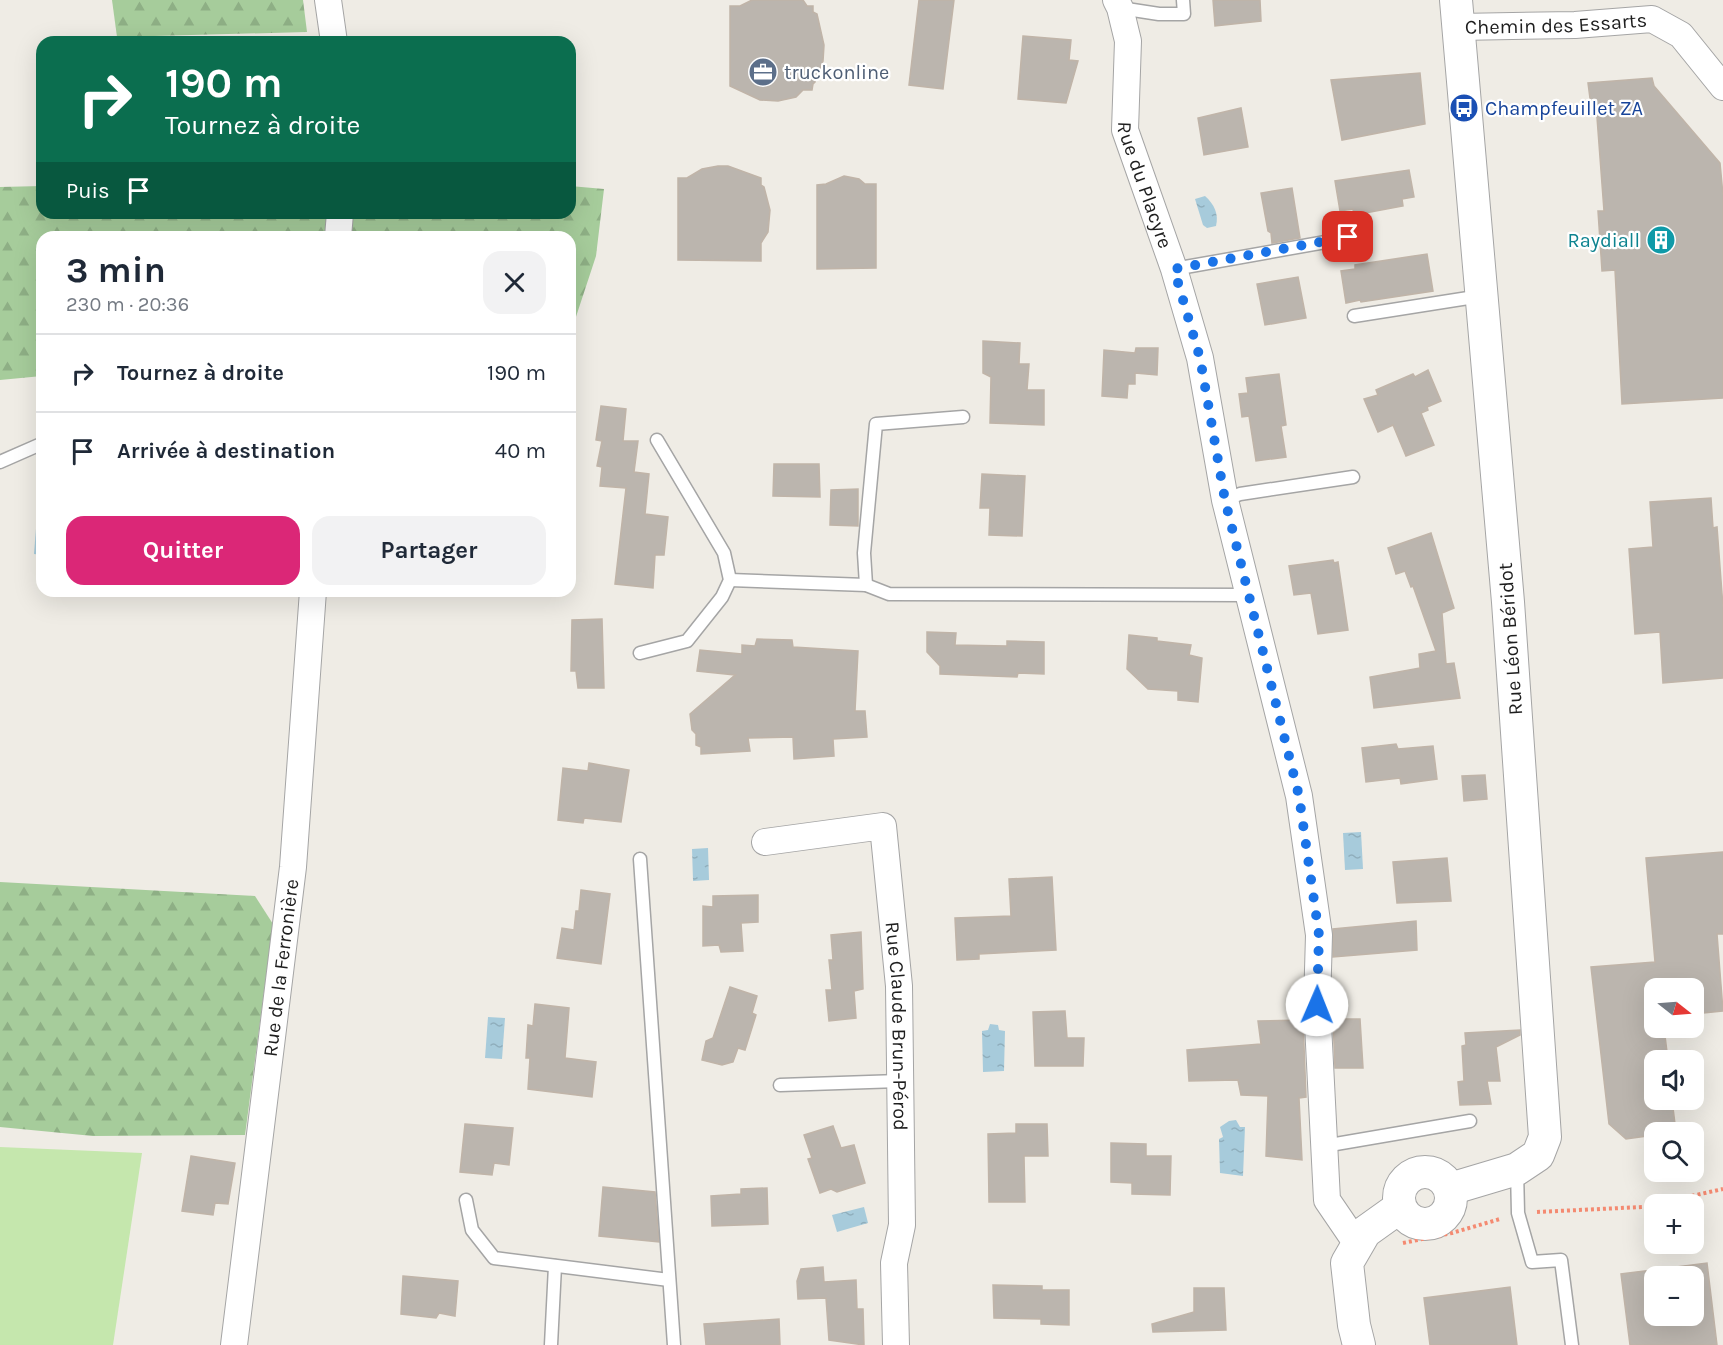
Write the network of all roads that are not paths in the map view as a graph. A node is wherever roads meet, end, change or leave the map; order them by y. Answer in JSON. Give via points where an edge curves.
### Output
{"nodes":[{"id":1,"x":328,"y":0,"type":"edge"},
{"id":2,"x":1183,"y":0,"type":"edge"},
{"id":3,"x":1118,"y":4,"type":"edge"},
{"id":4,"x":1457,"y":14,"type":"edge"},
{"id":5,"x":333,"y":36,"type":"edge"},
{"id":6,"x":1723,"y":87,"type":"edge"},
{"id":7,"x":1348,"y":237,"type":"dead end"},
{"id":8,"x":1174,"y":269,"type":"junction"},
{"id":9,"x":1480,"y":296,"type":"junction"},
{"id":10,"x":1354,"y":316,"type":"dead end"},
{"id":11,"x":963,"y":417,"type":"dead end"},
{"id":12,"x":657,"y":440,"type":"dead end"},
{"id":13,"x":36,"y":446,"type":"edge"},
{"id":14,"x":0,"y":462,"type":"edge"},
{"id":15,"x":1353,"y":477,"type":"dead end"},
{"id":16,"x":1225,"y":500,"type":"junction"},
{"id":17,"x":730,"y":580,"type":"junction"},
{"id":18,"x":866,"y":585,"type":"junction"},
{"id":19,"x":1247,"y":595,"type":"junction"},
{"id":20,"x":313,"y":597,"type":"edge"},
{"id":21,"x":640,"y":653,"type":"dead end"},
{"id":22,"x":765,"y":842,"type":"dead end"},
{"id":23,"x":640,"y":859,"type":"dead end"},
{"id":24,"x":899,"y":1080,"type":"junction"},
{"id":25,"x":780,"y":1085,"type":"dead end"},
{"id":26,"x":1470,"y":1121,"type":"dead end"},
{"id":27,"x":1324,"y":1146,"type":"junction"},
{"id":28,"x":1517,"y":1169,"type":"junction"},
{"id":29,"x":466,"y":1200,"type":"dead end"},
{"id":30,"x":1352,"y":1253,"type":"junction"},
{"id":31,"x":555,"y":1266,"type":"junction"},
{"id":32,"x":669,"y":1280,"type":"junction"},
{"id":33,"x":234,"y":1345,"type":"edge"},
{"id":34,"x":551,"y":1345,"type":"edge"},
{"id":35,"x":674,"y":1345,"type":"edge"},
{"id":36,"x":896,"y":1345,"type":"edge"},
{"id":37,"x":1359,"y":1345,"type":"edge"},
{"id":38,"x":1572,"y":1345,"type":"edge"}],
"edges":[{"from":1,"to":5,"type":"street"},
{"from":2,"to":3,"type":"lane","via":[[1184,14],[1159,14]]},
{"from":3,"to":8,"type":"street","name":"Rue du Placyre","via":[[1128,41],[1125,130]]},
{"from":4,"to":6,"type":"street","name":"Chemin des Essarts","via":[[1575,25],[1652,19],[1681,34]]},
{"from":4,"to":9,"type":"street","name":"Rue Léon Béridot"},
{"from":7,"to":8,"type":"lane"},
{"from":8,"to":16,"type":"street","name":"Rue du Placyre","via":[[1200,358]]},
{"from":9,"to":10,"type":"lane"},
{"from":9,"to":28,"type":"street","name":"Rue Léon Béridot","via":[[1508,602],[1545,1137],[1538,1155]]},
{"from":11,"to":18,"type":"lane","via":[[876,424],[864,553]]},
{"from":12,"to":17,"type":"lane","via":[[724,553]]},
{"from":13,"to":14,"type":"lane"},
{"from":15,"to":16,"type":"lane","via":[[1240,494]]},
{"from":16,"to":19,"type":"street","name":"Rue du Placyre"},
{"from":17,"to":18,"type":"lane"},
{"from":17,"to":21,"type":"lane","via":[[722,597],[687,641]]},
{"from":18,"to":19,"type":"lane","via":[[889,594]]},
{"from":19,"to":27,"type":"street","name":"Rue du Placyre","via":[[1299,796],[1319,935],[1317,1005]]},
{"from":20,"to":33,"type":"street","name":"Rue de la Ferronière","via":[[293,867]]},
{"from":22,"to":24,"type":"street","name":"Rue Claude Brun-Pérod","via":[[883,826],[899,986]]},
{"from":23,"to":32,"type":"lane"},
{"from":24,"to":25,"type":"lane"},
{"from":24,"to":36,"type":"street","name":"Rue Claude Brun-Pérod","via":[[902,1225],[894,1263]]},
{"from":26,"to":27,"type":"lane"},
{"from":27,"to":30,"type":"street","name":"Rue du Placyre","via":[[1327,1200]]},
{"from":28,"to":30,"type":"street","name":"Rue Léon Béridot","via":[[1449,1189],[1440,1176],[1424,1172],[1409,1178],[1399,1191],[1400,1207],[1365,1232]]},
{"from":28,"to":38,"type":"lane","via":[[1518,1213],[1532,1262],[1561,1260]]},
{"from":29,"to":31,"type":"lane","via":[[472,1230],[494,1258]]},
{"from":30,"to":37,"type":"street","name":"Rue du Placyre","via":[[1354,1325]]},
{"from":31,"to":32,"type":"lane"},
{"from":31,"to":34,"type":"lane"},
{"from":32,"to":35,"type":"lane"}]}
